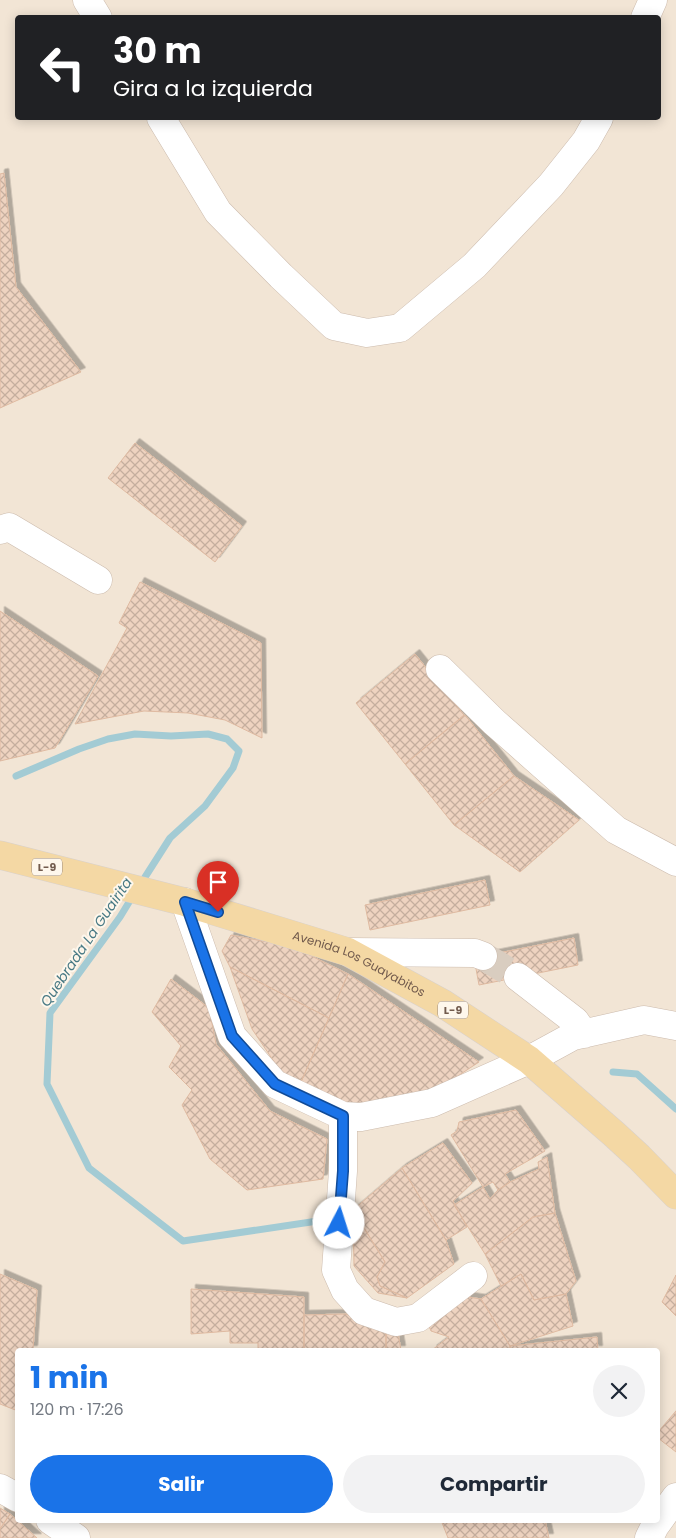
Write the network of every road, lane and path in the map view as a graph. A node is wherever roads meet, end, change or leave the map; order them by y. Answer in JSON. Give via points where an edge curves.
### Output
{"nodes":[{"id":1,"x":87,"y":0,"type":"edge"},
{"id":2,"x":653,"y":0,"type":"edge"},
{"id":3,"x":96,"y":15,"type":"edge"},
{"id":4,"x":646,"y":15,"type":"edge"},
{"id":5,"x":162,"y":120,"type":"edge"},
{"id":6,"x":598,"y":120,"type":"edge"},
{"id":7,"x":0,"y":530,"type":"edge"},
{"id":8,"x":98,"y":580,"type":"dead end"},
{"id":9,"x":440,"y":669,"type":"dead end"},
{"id":10,"x":0,"y":855,"type":"edge"},
{"id":11,"x":676,"y":862,"type":"edge"},
{"id":12,"x":185,"y":902,"type":"junction"},
{"id":13,"x":348,"y":952,"type":"junction"},
{"id":14,"x":483,"y":956,"type":"tunnel mouth"},
{"id":15,"x":518,"y":977,"type":"tunnel mouth"},
{"id":16,"x":676,"y":1026,"type":"edge"},
{"id":17,"x":584,"y":1034,"type":"junction"},
{"id":18,"x":529,"y":1060,"type":"junction"},
{"id":19,"x":343,"y":1116,"type":"junction"},
{"id":20,"x":676,"y":1195,"type":"edge"},
{"id":21,"x":473,"y":1276,"type":"dead end"},
{"id":22,"x":0,"y":1488,"type":"edge"},
{"id":23,"x":15,"y":1496,"type":"edge"},
{"id":24,"x":676,"y":1497,"type":"edge"},
{"id":25,"x":660,"y":1519,"type":"edge"},
{"id":26,"x":54,"y":1523,"type":"edge"},
{"id":27,"x":657,"y":1523,"type":"edge"},
{"id":28,"x":76,"y":1538,"type":"edge"},
{"id":29,"x":649,"y":1538,"type":"edge"}],
"edges":[{"from":1,"to":3,"type":"street"},
{"from":2,"to":4,"type":"street"},
{"from":5,"to":6,"type":"street","via":[[218,212],[334,326],[367,333],[400,328],[474,266],[551,185],[586,141]]},
{"from":7,"to":8,"type":"street","via":[[9,527]]},
{"from":9,"to":11,"type":"street","via":[[494,722],[616,830]]},
{"from":10,"to":12,"type":"main road","number":"L-9"},
{"from":12,"to":13,"type":"main road","name":"Avenida Los Guayabitos","number":"L-9"},
{"from":12,"to":19,"type":"street","via":[[232,1036],[275,1084]]},
{"from":13,"to":14,"type":"street","via":[[475,953]]},
{"from":13,"to":18,"type":"main road","name":"Avenida Los Guayabitos","number":"L-9","via":[[442,1003]]},
{"from":15,"to":17,"type":"street","via":[[575,1021]]},
{"from":16,"to":17,"type":"street","via":[[644,1020]]},
{"from":17,"to":18,"type":"street","via":[[573,1036]]},
{"from":18,"to":19,"type":"street","via":[[432,1103],[361,1117]]},
{"from":18,"to":20,"type":"main road","name":"Avenida Los Guayabitos","number":"L-9","via":[[614,1134]]},
{"from":19,"to":21,"type":"street","via":[[336,1270],[345,1290],[364,1311],[396,1322],[418,1318]]},
{"from":22,"to":23,"type":"street"},
{"from":24,"to":25,"type":"street"},
{"from":26,"to":28,"type":"street"},
{"from":27,"to":29,"type":"street"}]}
